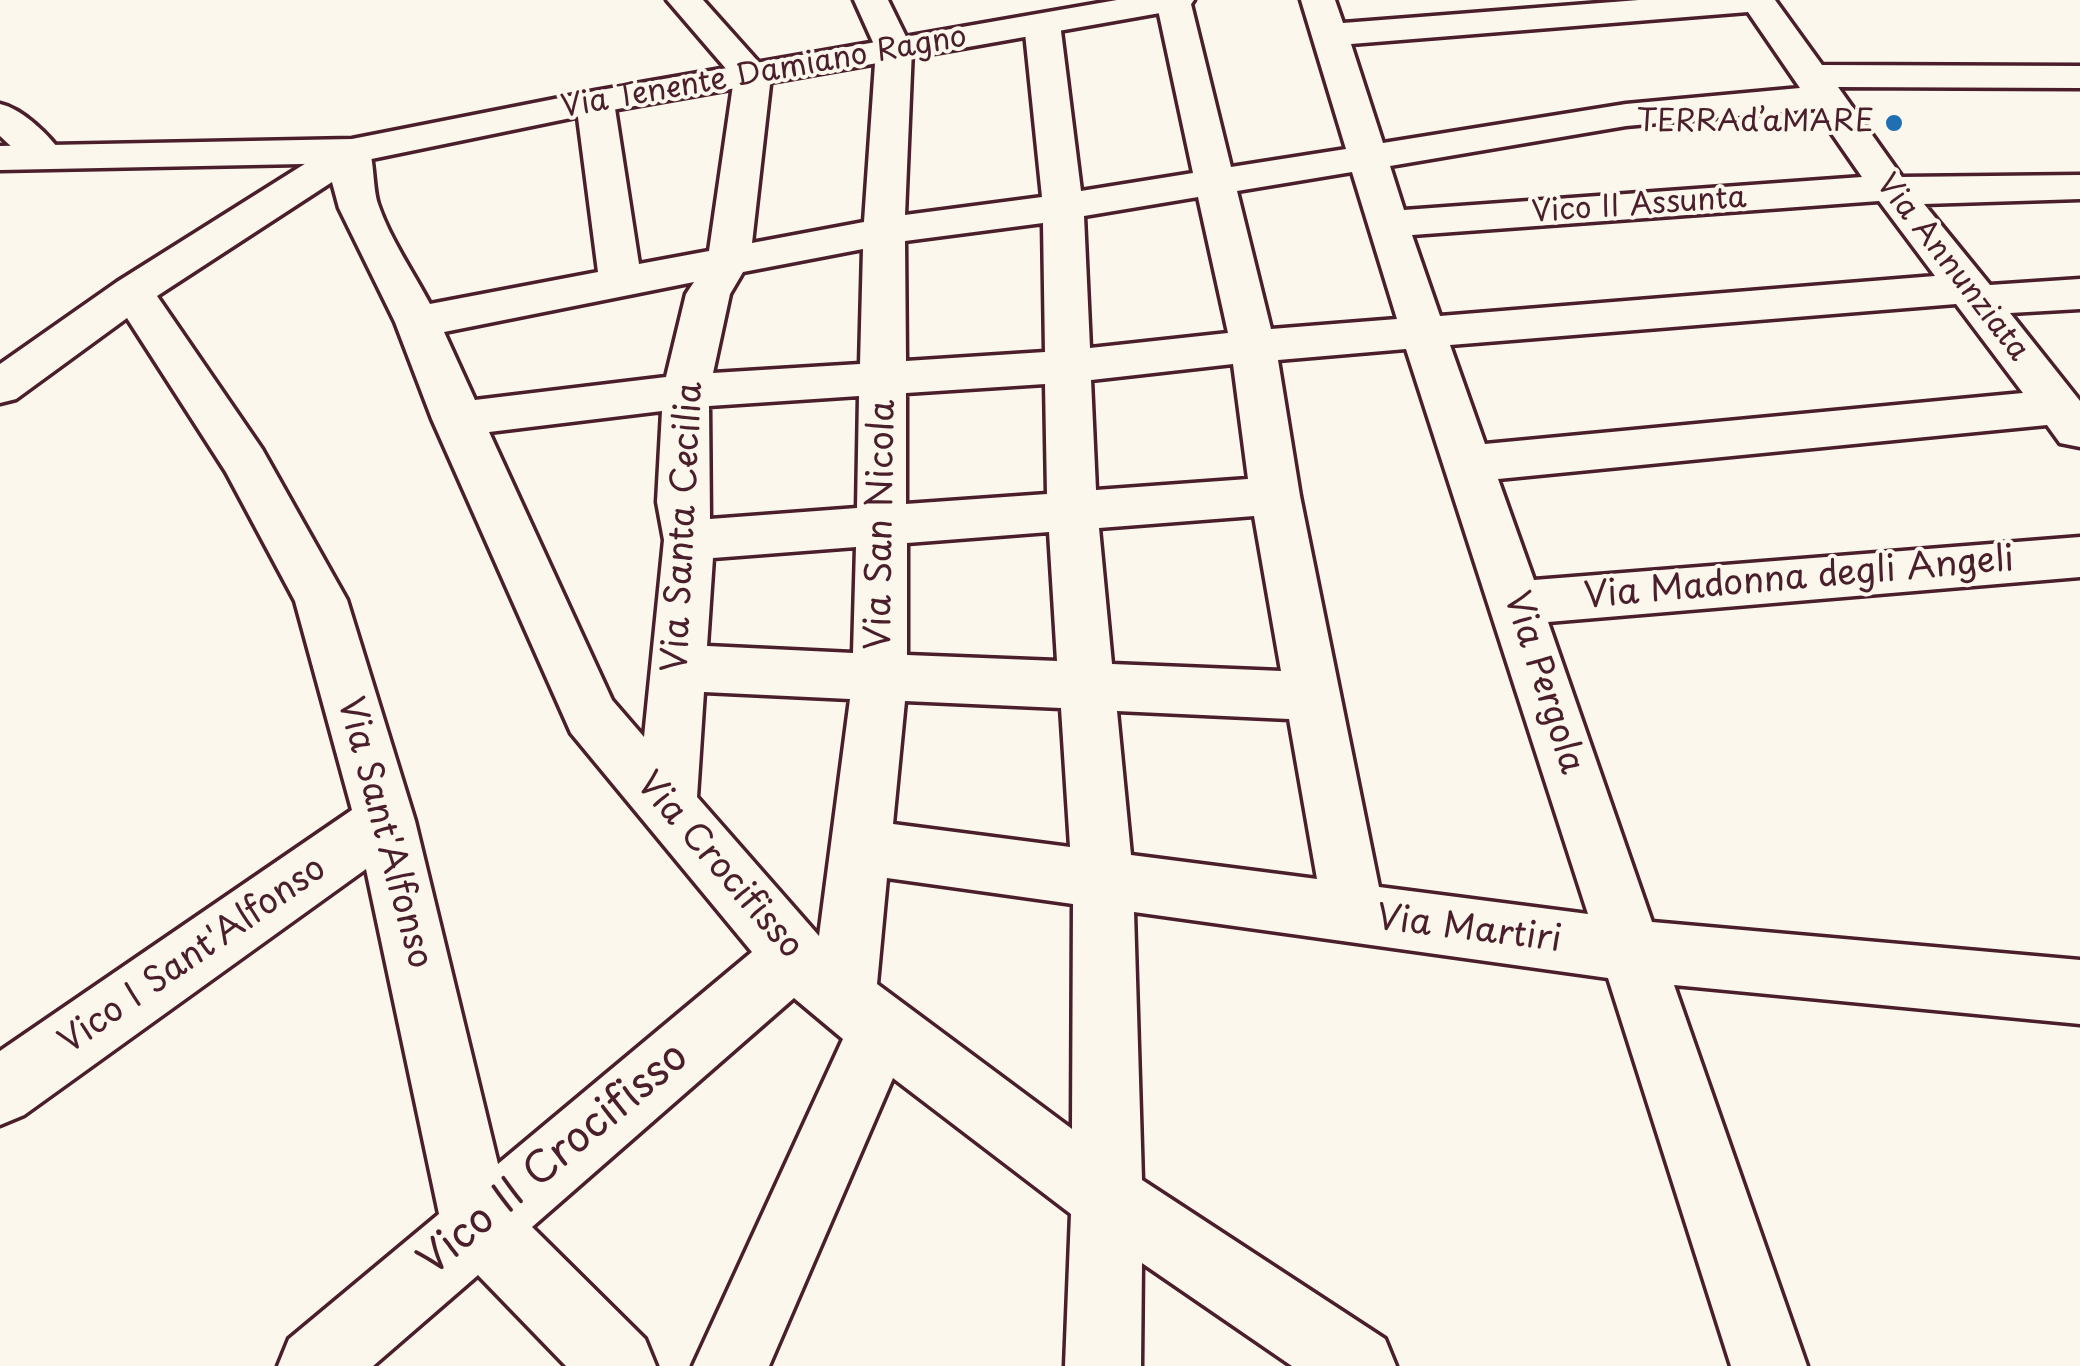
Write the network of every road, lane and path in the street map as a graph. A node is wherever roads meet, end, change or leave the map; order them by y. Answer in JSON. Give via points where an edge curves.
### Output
{"nodes":[{"id":1,"x":684,"y":0,"type":"edge"},
{"id":2,"x":872,"y":0,"type":"edge"},
{"id":3,"x":1174,"y":0,"type":"edge"},
{"id":4,"x":1757,"y":1,"type":"edge"},
{"id":5,"x":1324,"y":17,"type":"edge"},
{"id":6,"x":1042,"y":23,"type":"junction"},
{"id":7,"x":894,"y":49,"type":"junction"},
{"id":8,"x":752,"y":76,"type":"junction"},
{"id":9,"x":2080,"y":77,"type":"edge"},
{"id":10,"x":1818,"y":86,"type":"junction"},
{"id":11,"x":595,"y":102,"type":"junction"},
{"id":12,"x":0,"y":115,"type":"edge"},
{"id":13,"x":352,"y":151,"type":"junction"},
{"id":14,"x":1370,"y":154,"type":"junction"},
{"id":15,"x":44,"y":156,"type":"junction"},
{"id":16,"x":0,"y":158,"type":"edge"},
{"id":17,"x":1215,"y":182,"type":"junction"},
{"id":18,"x":2080,"y":187,"type":"edge"},
{"id":19,"x":1890,"y":188,"type":"junction"},
{"id":20,"x":1063,"y":207,"type":"junction"},
{"id":21,"x":1388,"y":224,"type":"junction"},
{"id":22,"x":884,"y":231,"type":"junction"},
{"id":23,"x":729,"y":260,"type":"junction"},
{"id":24,"x":620,"y":280,"type":"junction"},
{"id":25,"x":132,"y":292,"type":"junction"},
{"id":26,"x":1974,"y":294,"type":"junction"},
{"id":27,"x":2080,"y":294,"type":"edge"},
{"id":28,"x":417,"y":322,"type":"junction"},
{"id":29,"x":1424,"y":333,"type":"junction"},
{"id":30,"x":1253,"y":346,"type":"junction"},
{"id":31,"x":1066,"y":367,"type":"junction"},
{"id":32,"x":884,"y":376,"type":"junction"},
{"id":33,"x":0,"y":387,"type":"edge"},
{"id":34,"x":686,"y":392,"type":"junction"},
{"id":35,"x":456,"y":419,"type":"junction"},
{"id":36,"x":2069,"y":421,"type":"edge"},
{"id":37,"x":1472,"y":463,"type":"junction"},
{"id":38,"x":1274,"y":496,"type":"junction"},
{"id":39,"x":1072,"y":511,"type":"junction"},
{"id":40,"x":882,"y":525,"type":"junction"},
{"id":41,"x":689,"y":540,"type":"junction"},
{"id":42,"x":2080,"y":557,"type":"edge"},
{"id":43,"x":1517,"y":603,"type":"junction"},
{"id":44,"x":677,"y":668,"type":"junction"},
{"id":45,"x":880,"y":678,"type":"junction"},
{"id":46,"x":1088,"y":686,"type":"junction"},
{"id":47,"x":1313,"y":696,"type":"junction"},
{"id":48,"x":667,"y":806,"type":"junction"},
{"id":49,"x":385,"y":821,"type":"junction"},
{"id":50,"x":861,"y":847,"type":"junction"},
{"id":51,"x":1103,"y":879,"type":"junction"},
{"id":52,"x":1354,"y":915,"type":"junction"},
{"id":53,"x":1628,"y":950,"type":"junction"},
{"id":54,"x":2080,"y":992,"type":"edge"},
{"id":55,"x":840,"y":995,"type":"junction"},
{"id":56,"x":0,"y":1091,"type":"edge"},
{"id":57,"x":1106,"y":1198,"type":"junction"},
{"id":58,"x":478,"y":1224,"type":"junction"},
{"id":59,"x":316,"y":1366,"type":"edge"},
{"id":60,"x":618,"y":1366,"type":"edge"},
{"id":61,"x":731,"y":1366,"type":"edge"},
{"id":62,"x":1103,"y":1366,"type":"edge"},
{"id":63,"x":1358,"y":1366,"type":"edge"},
{"id":64,"x":1769,"y":1366,"type":"edge"}],
"edges":[{"from":1,"to":8,"type":"street"},
{"from":2,"to":7,"type":"street"},
{"from":3,"to":6,"type":"street","name":"Via Tenente Damiano Ragno"},
{"from":3,"to":17,"type":"street"},
{"from":4,"to":5,"type":"street"},
{"from":4,"to":10,"type":"street","name":"Via Annunziata"},
{"from":5,"to":14,"type":"street","name":"Via Pergola"},
{"from":6,"to":7,"type":"street","name":"Via Tenente Damiano Ragno"},
{"from":6,"to":20,"type":"street"},
{"from":7,"to":8,"type":"street","name":"Via Tenente Damiano Ragno"},
{"from":7,"to":22,"type":"street","name":"Via San Nicola"},
{"from":8,"to":11,"type":"street","name":"Via Tenente Damiano Ragno"},
{"from":8,"to":23,"type":"street","name":"Via Santa Cecilia"},
{"from":9,"to":10,"type":"street"},
{"from":10,"to":14,"type":"street"},
{"from":10,"to":19,"type":"street","name":"Via Annunziata"},
{"from":11,"to":13,"type":"street","name":"Via Tenente Damiano Ragno"},
{"from":11,"to":24,"type":"street"},
{"from":12,"to":15,"type":"street"},
{"from":13,"to":15,"type":"street"},
{"from":13,"to":25,"type":"street"},
{"from":13,"to":28,"type":"street","name":"Via Crocifisso","via":[[359,208]]},
{"from":14,"to":17,"type":"street"},
{"from":14,"to":21,"type":"street","name":"Via Pergola"},
{"from":15,"to":16,"type":"street"},
{"from":17,"to":20,"type":"street"},
{"from":17,"to":30,"type":"street"},
{"from":18,"to":19,"type":"street","name":"Vico II Assunta"},
{"from":19,"to":21,"type":"street","name":"Vico II Assunta"},
{"from":19,"to":26,"type":"street","name":"Via Annunziata"},
{"from":20,"to":22,"type":"street"},
{"from":20,"to":31,"type":"street"},
{"from":21,"to":29,"type":"street","name":"Via Pergola"},
{"from":22,"to":23,"type":"street"},
{"from":22,"to":32,"type":"street","name":"Via San Nicola"},
{"from":23,"to":24,"type":"street"},
{"from":23,"to":34,"type":"street","name":"Via Santa Cecilia","via":[[708,294]]},
{"from":24,"to":28,"type":"street"},
{"from":25,"to":33,"type":"street"},
{"from":25,"to":49,"type":"street","name":"Via Sant'Alfonso","via":[[245,462],[321,600]]},
{"from":26,"to":27,"type":"street"},
{"from":26,"to":29,"type":"street"},
{"from":26,"to":36,"type":"street","name":"Via Annunziata"},
{"from":28,"to":35,"type":"street","name":"Via Crocifisso"},
{"from":29,"to":30,"type":"street"},
{"from":29,"to":37,"type":"street","name":"Via Pergola"},
{"from":30,"to":31,"type":"street"},
{"from":30,"to":38,"type":"street"},
{"from":31,"to":32,"type":"street"},
{"from":31,"to":39,"type":"street"},
{"from":32,"to":34,"type":"street"},
{"from":32,"to":40,"type":"street","name":"Via San Nicola"},
{"from":34,"to":35,"type":"street"},
{"from":34,"to":41,"type":"street","name":"Via Santa Cecilia","via":[[682,502]]},
{"from":35,"to":48,"type":"street","name":"Via Crocifisso","via":[[591,716]]},
{"from":36,"to":37,"type":"street"},
{"from":37,"to":43,"type":"street","name":"Via Pergola"},
{"from":38,"to":39,"type":"street"},
{"from":38,"to":47,"type":"street"},
{"from":39,"to":40,"type":"street"},
{"from":39,"to":46,"type":"street"},
{"from":40,"to":41,"type":"street"},
{"from":40,"to":45,"type":"street","name":"Via San Nicola"},
{"from":41,"to":44,"type":"street","name":"Via Santa Cecilia"},
{"from":42,"to":43,"type":"street","name":"Via Madonna degli Angeli"},
{"from":43,"to":53,"type":"street","name":"Via Pergola"},
{"from":44,"to":45,"type":"street"},
{"from":44,"to":48,"type":"street","name":"Via Santa Cecilia"},
{"from":45,"to":46,"type":"street"},
{"from":45,"to":50,"type":"street","name":"Via San Nicola"},
{"from":46,"to":47,"type":"street"},
{"from":46,"to":51,"type":"street"},
{"from":47,"to":52,"type":"street"},
{"from":48,"to":55,"type":"street","name":"Via Crocifisso"},
{"from":49,"to":56,"type":"street","name":"Vico I Sant'Alfonso"},
{"from":49,"to":58,"type":"street","name":"Via Sant'Alfonso"},
{"from":50,"to":51,"type":"street","name":"Via Martiri"},
{"from":50,"to":55,"type":"street","name":"Via San Nicola"},
{"from":51,"to":52,"type":"street","name":"Via Martiri"},
{"from":51,"to":57,"type":"street"},
{"from":52,"to":53,"type":"street","name":"Via Martiri"},
{"from":53,"to":54,"type":"street","name":"Via Martiri"},
{"from":53,"to":64,"type":"street","name":"Via Pergola"},
{"from":55,"to":57,"type":"street","name":"Via Crocifisso"},
{"from":55,"to":58,"type":"street","name":"Vico II Crocifisso"},
{"from":55,"to":61,"type":"street","name":"Via San Nicola"},
{"from":57,"to":62,"type":"street"},
{"from":57,"to":63,"type":"street","name":"Via Crocifisso"},
{"from":58,"to":59,"type":"street","name":"Vico II Crocifisso"},
{"from":58,"to":60,"type":"street"}]}
